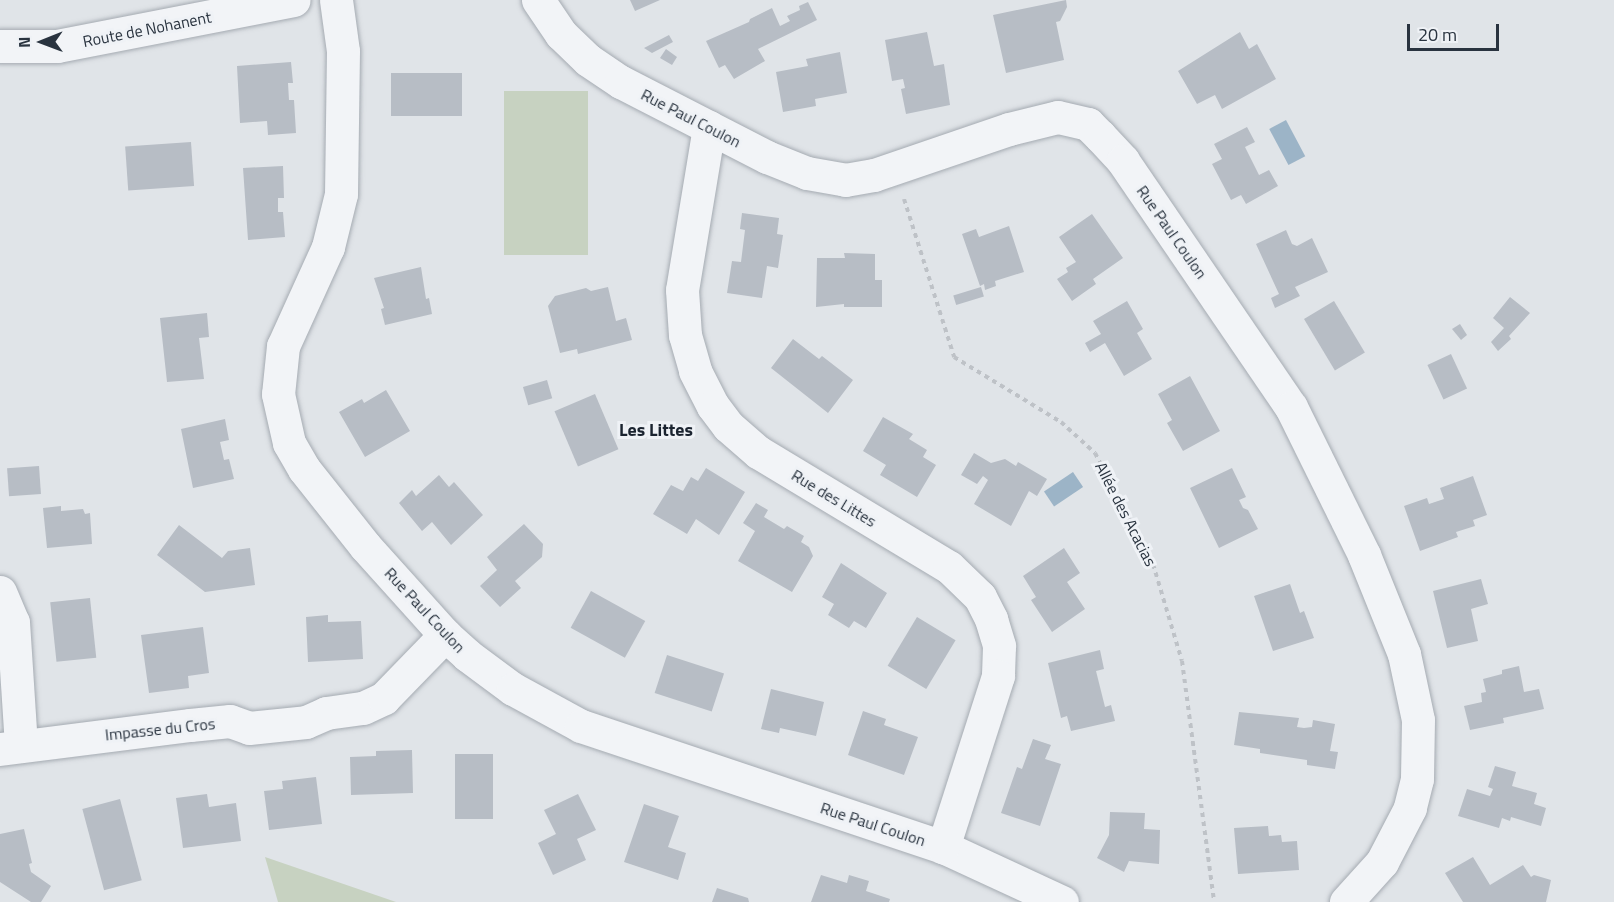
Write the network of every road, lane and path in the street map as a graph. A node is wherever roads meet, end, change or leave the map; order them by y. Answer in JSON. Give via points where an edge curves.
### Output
{"nodes":[{"id":1,"x":294,"y":0,"type":"edge"},
{"id":2,"x":336,"y":0,"type":"edge"},
{"id":3,"x":538,"y":0,"type":"edge"},
{"id":4,"x":0,"y":46,"type":"edge"},
{"id":5,"x":709,"y":127,"type":"junction"},
{"id":6,"x":894,"y":169,"type":"junction"},
{"id":7,"x":0,"y":592,"type":"edge"},
{"id":8,"x":445,"y":635,"type":"junction"},
{"id":9,"x":11,"y":747,"type":"edge"},
{"id":10,"x":944,"y":847,"type":"junction"},
{"id":11,"x":1062,"y":902,"type":"edge"},
{"id":12,"x":1214,"y":902,"type":"edge"},
{"id":13,"x":1346,"y":902,"type":"edge"}],
"edges":[{"from":1,"to":4,"type":"street","name":"Route de Nohanent","via":[[57,46]]},
{"from":2,"to":8,"type":"street","name":"Rue Paul Coulon","via":[[343,51],[341,194],[328,247],[283,346],[278,394],[281,414],[304,470]]},
{"from":3,"to":5,"type":"street","name":"Rue Paul Coulon","via":[[561,34],[588,60],[621,82]]},
{"from":5,"to":6,"type":"street","name":"Rue Paul Coulon","via":[[807,173],[845,180]]},
{"from":5,"to":10,"type":"street","name":"Rue des Littes","via":[[682,290],[687,344],[695,371],[713,406],[728,426],[758,452],[949,567],[980,597],[991,619],[999,646],[998,676]]},
{"from":6,"to":12,"type":"path","name":"Allée des Acacias","via":[[954,357],[1061,422],[1095,453],[1153,564],[1182,661]]},
{"from":6,"to":13,"type":"street","name":"Rue Paul Coulon","via":[[1041,119],[1058,117],[1088,124],[1122,161],[1291,407],[1364,555],[1404,654],[1418,720],[1417,779],[1410,808],[1382,862]]},
{"from":7,"to":9,"type":"street","name":"Impasse du Cros","via":[[13,622]]},
{"from":8,"to":9,"type":"street","name":"Impasse du Cros","via":[[384,699],[363,708],[326,713],[306,722],[249,728],[230,722]]},
{"from":8,"to":10,"type":"street","name":"Rue Paul Coulon","via":[[513,689],[581,726]]},
{"from":10,"to":11,"type":"street","name":"Rue Paul Coulon"}]}
